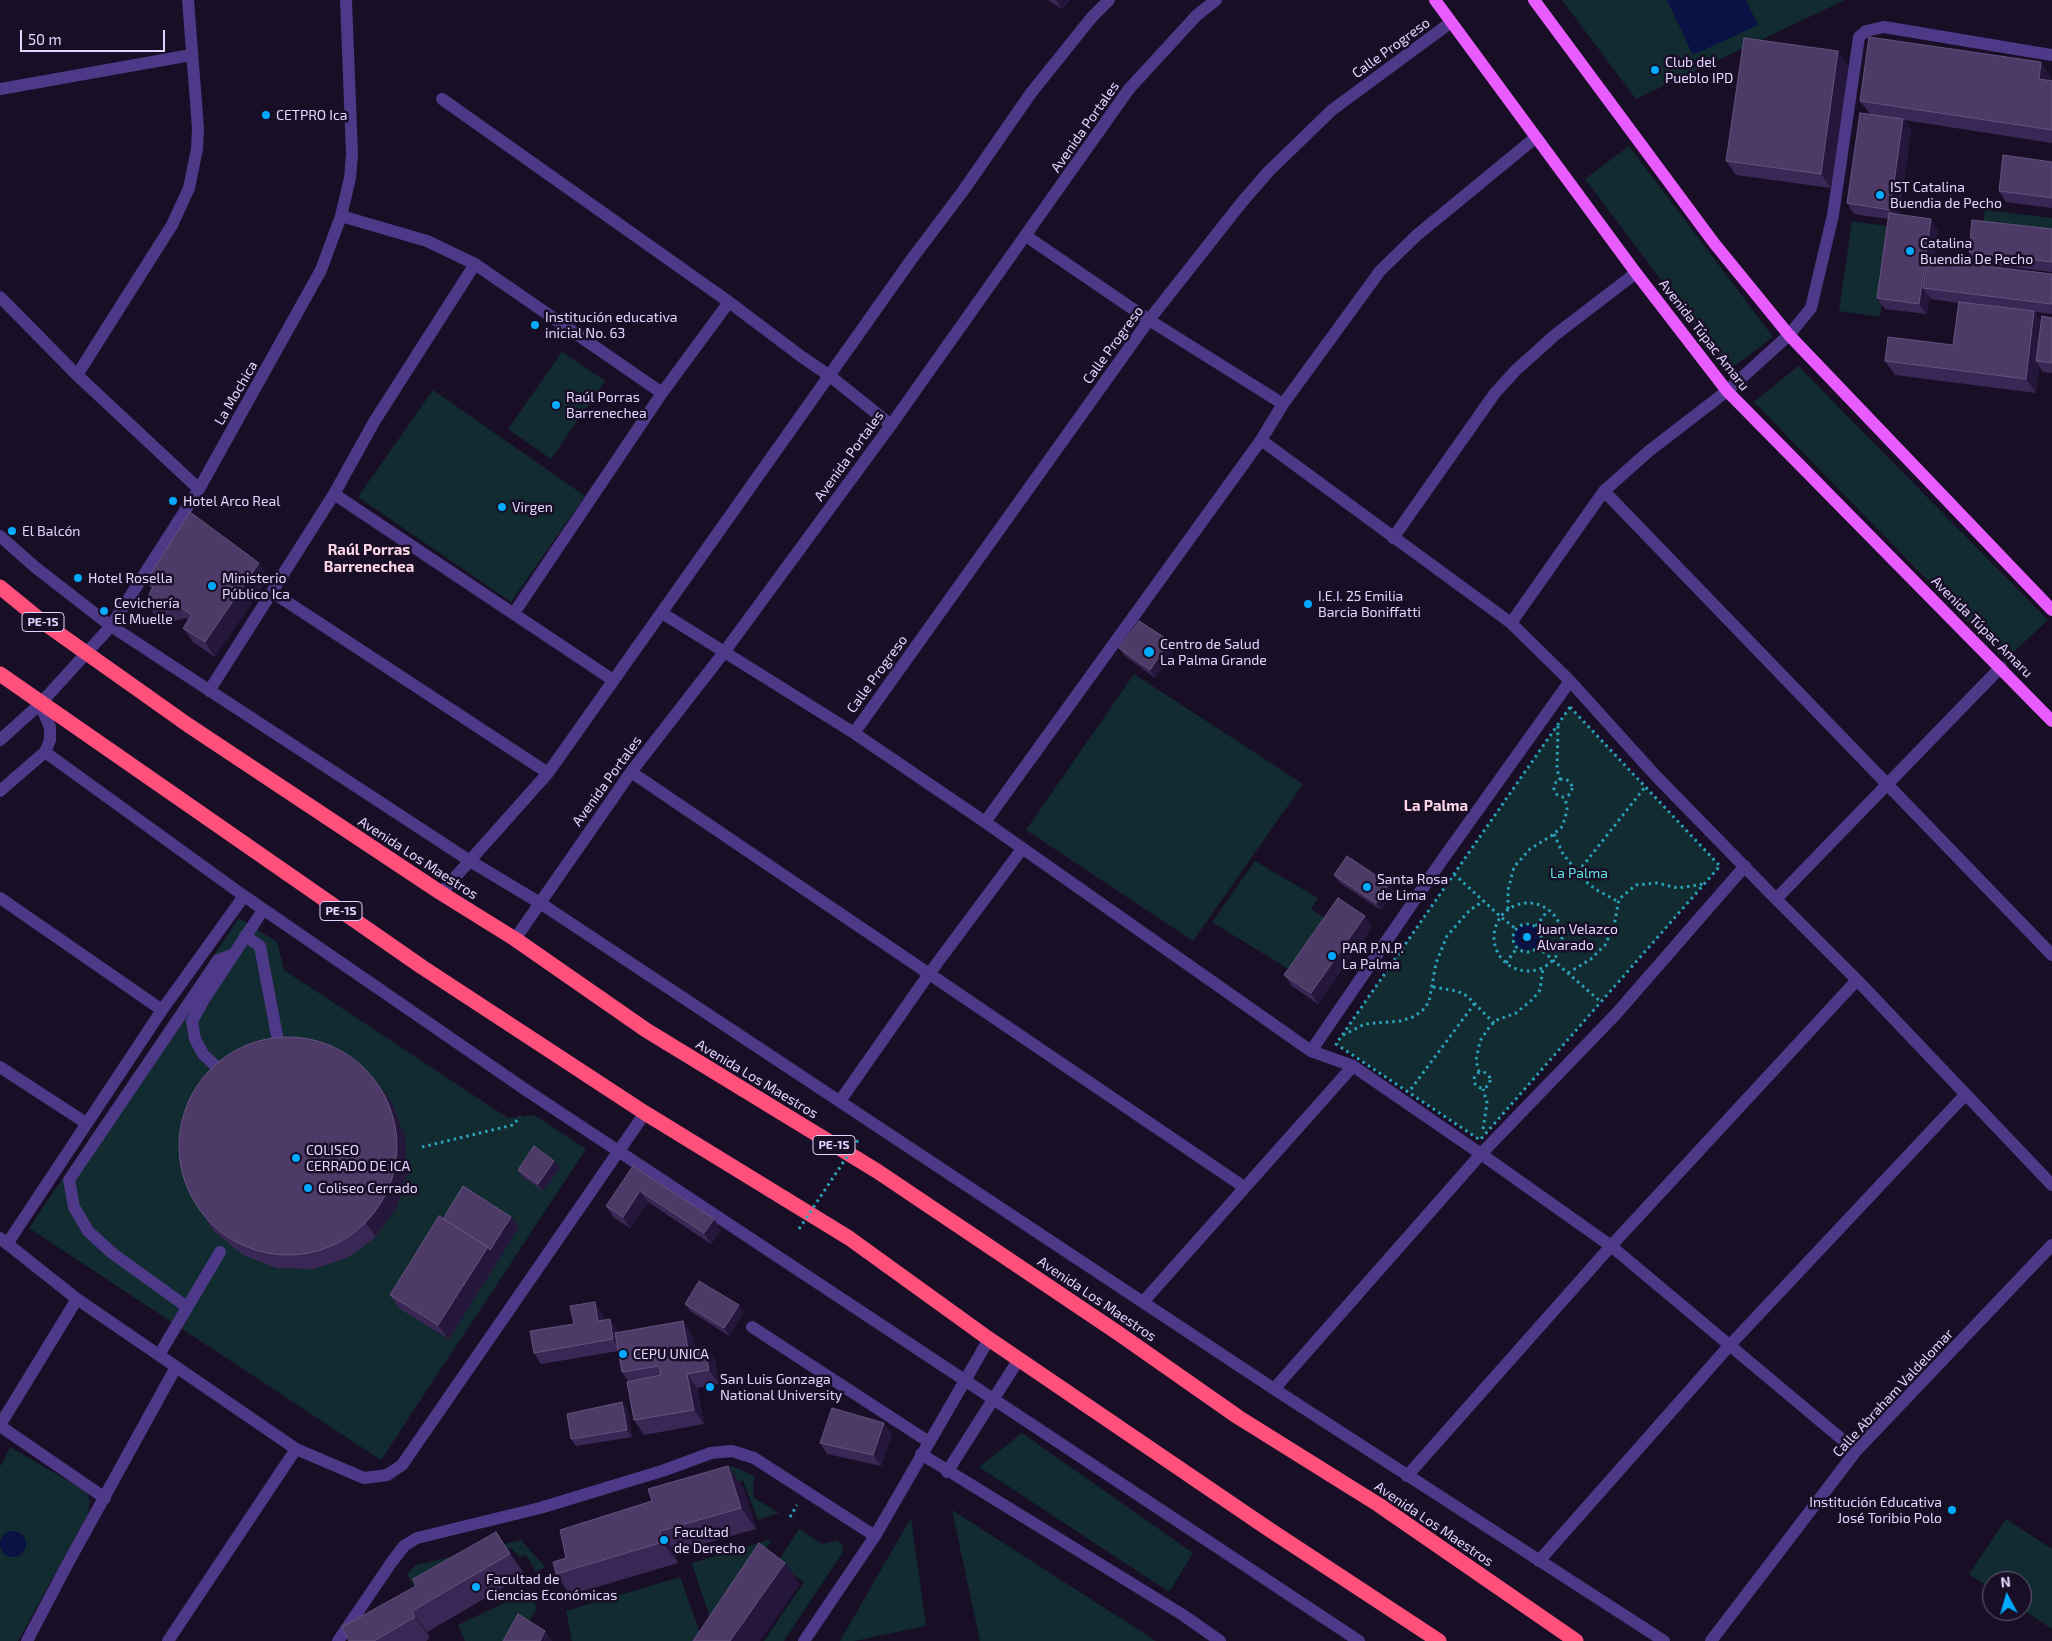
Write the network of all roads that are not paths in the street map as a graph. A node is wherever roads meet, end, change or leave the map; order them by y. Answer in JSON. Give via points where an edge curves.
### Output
{"nodes":[{"id":1,"x":188,"y":0,"type":"edge"},
{"id":2,"x":346,"y":0,"type":"edge"},
{"id":3,"x":1109,"y":0,"type":"edge"},
{"id":4,"x":1216,"y":0,"type":"edge"},
{"id":5,"x":1434,"y":0,"type":"edge"},
{"id":6,"x":1534,"y":0,"type":"edge"},
{"id":7,"x":1450,"y":23,"type":"junction"},
{"id":8,"x":191,"y":54,"type":"junction"},
{"id":9,"x":2052,"y":55,"type":"edge"},
{"id":10,"x":0,"y":89,"type":"edge"},
{"id":11,"x":442,"y":99,"type":"dead end"},
{"id":12,"x":1535,"y":138,"type":"junction"},
{"id":13,"x":342,"y":216,"type":"junction"},
{"id":14,"x":1026,"y":236,"type":"junction"},
{"id":15,"x":475,"y":264,"type":"junction"},
{"id":16,"x":1636,"y":273,"type":"junction"},
{"id":17,"x":0,"y":297,"type":"edge"},
{"id":18,"x":729,"y":302,"type":"junction"},
{"id":19,"x":1150,"y":320,"type":"junction"},
{"id":20,"x":1789,"y":335,"type":"junction"},
{"id":21,"x":76,"y":375,"type":"junction"},
{"id":22,"x":830,"y":376,"type":"junction"},
{"id":23,"x":1727,"y":391,"type":"junction"},
{"id":24,"x":662,"y":393,"type":"junction"},
{"id":25,"x":1283,"y":404,"type":"junction"},
{"id":26,"x":892,"y":424,"type":"junction"},
{"id":27,"x":1261,"y":440,"type":"junction"},
{"id":28,"x":199,"y":488,"type":"junction"},
{"id":29,"x":1604,"y":492,"type":"junction"},
{"id":30,"x":334,"y":494,"type":"junction"},
{"id":31,"x":0,"y":536,"type":"edge"},
{"id":32,"x":1393,"y":538,"type":"junction"},
{"id":33,"x":0,"y":587,"type":"edge"},
{"id":34,"x":272,"y":592,"type":"junction"},
{"id":35,"x":2052,"y":610,"type":"edge"},
{"id":36,"x":662,"y":613,"type":"junction"},
{"id":37,"x":514,"y":614,"type":"junction"},
{"id":38,"x":1512,"y":623,"type":"junction"},
{"id":39,"x":111,"y":626,"type":"junction"},
{"id":40,"x":725,"y":651,"type":"junction"},
{"id":41,"x":87,"y":654,"type":"junction"},
{"id":42,"x":2001,"y":667,"type":"junction"},
{"id":43,"x":0,"y":674,"type":"edge"},
{"id":44,"x":613,"y":680,"type":"junction"},
{"id":45,"x":1570,"y":681,"type":"junction"},
{"id":46,"x":209,"y":691,"type":"junction"},
{"id":47,"x":40,"y":704,"type":"junction"},
{"id":48,"x":2052,"y":721,"type":"edge"},
{"id":49,"x":854,"y":733,"type":"junction"},
{"id":50,"x":0,"y":740,"type":"edge"},
{"id":51,"x":45,"y":752,"type":"junction"},
{"id":52,"x":631,"y":772,"type":"junction"},
{"id":53,"x":548,"y":773,"type":"junction"},
{"id":54,"x":1887,"y":784,"type":"junction"},
{"id":55,"x":0,"y":791,"type":"edge"},
{"id":56,"x":985,"y":822,"type":"junction"},
{"id":57,"x":1022,"y":849,"type":"junction"},
{"id":58,"x":470,"y":861,"type":"junction"},
{"id":59,"x":1745,"y":866,"type":"junction"},
{"id":60,"x":441,"y":893,"type":"junction"},
{"id":61,"x":244,"y":896,"type":"junction"},
{"id":62,"x":0,"y":898,"type":"edge"},
{"id":63,"x":1776,"y":899,"type":"junction"},
{"id":64,"x":540,"y":903,"type":"junction"},
{"id":65,"x":263,"y":910,"type":"junction"},
{"id":66,"x":245,"y":936,"type":"junction"},
{"id":67,"x":515,"y":939,"type":"junction"},
{"id":68,"x":234,"y":954,"type":"junction"},
{"id":69,"x":2052,"y":955,"type":"edge"},
{"id":70,"x":929,"y":974,"type":"junction"},
{"id":71,"x":1857,"y":980,"type":"junction"},
{"id":72,"x":162,"y":1010,"type":"junction"},
{"id":73,"x":278,"y":1041,"type":"edge"},
{"id":74,"x":1311,"y":1051,"type":"junction"},
{"id":75,"x":1353,"y":1066,"type":"junction"},
{"id":76,"x":0,"y":1067,"type":"edge"},
{"id":77,"x":224,"y":1074,"type":"edge"},
{"id":78,"x":1965,"y":1095,"type":"junction"},
{"id":79,"x":840,"y":1101,"type":"junction"},
{"id":80,"x":645,"y":1113,"type":"junction"},
{"id":81,"x":86,"y":1123,"type":"junction"},
{"id":82,"x":618,"y":1150,"type":"junction"},
{"id":83,"x":1481,"y":1154,"type":"junction"},
{"id":84,"x":2052,"y":1185,"type":"edge"},
{"id":85,"x":1244,"y":1187,"type":"junction"},
{"id":86,"x":4,"y":1241,"type":"edge"},
{"id":87,"x":2052,"y":1245,"type":"edge"},
{"id":88,"x":1611,"y":1246,"type":"junction"},
{"id":89,"x":220,"y":1252,"type":"dead end"},
{"id":90,"x":77,"y":1299,"type":"junction"},
{"id":91,"x":1143,"y":1302,"type":"junction"},
{"id":92,"x":186,"y":1308,"type":"junction"},
{"id":93,"x":752,"y":1327,"type":"dead end"},
{"id":94,"x":989,"y":1339,"type":"junction"},
{"id":95,"x":1729,"y":1346,"type":"junction"},
{"id":96,"x":159,"y":1355,"type":"junction"},
{"id":97,"x":1019,"y":1359,"type":"junction"},
{"id":98,"x":176,"y":1367,"type":"junction"},
{"id":99,"x":965,"y":1380,"type":"junction"},
{"id":100,"x":1274,"y":1389,"type":"junction"},
{"id":101,"x":994,"y":1399,"type":"junction"},
{"id":102,"x":0,"y":1426,"type":"edge"},
{"id":103,"x":928,"y":1442,"type":"junction"},
{"id":104,"x":296,"y":1449,"type":"junction"},
{"id":105,"x":1856,"y":1451,"type":"junction"},
{"id":106,"x":921,"y":1454,"type":"junction"},
{"id":107,"x":947,"y":1472,"type":"junction"},
{"id":108,"x":1407,"y":1476,"type":"junction"},
{"id":109,"x":105,"y":1498,"type":"junction"},
{"id":110,"x":875,"y":1536,"type":"junction"},
{"id":111,"x":1539,"y":1561,"type":"junction"},
{"id":112,"x":27,"y":1641,"type":"edge"},
{"id":113,"x":168,"y":1641,"type":"edge"},
{"id":114,"x":338,"y":1641,"type":"edge"},
{"id":115,"x":804,"y":1641,"type":"edge"},
{"id":116,"x":1220,"y":1641,"type":"edge"},
{"id":117,"x":1359,"y":1641,"type":"edge"},
{"id":118,"x":1439,"y":1641,"type":"edge"},
{"id":119,"x":1576,"y":1641,"type":"edge"},
{"id":120,"x":1664,"y":1641,"type":"edge"},
{"id":121,"x":1711,"y":1641,"type":"edge"}],
"edges":[{"from":1,"to":8,"type":"street"},
{"from":2,"to":13,"type":"street","name":"La Mochica","via":[[352,154]]},
{"from":3,"to":22,"type":"street","via":[[1031,93]]},
{"from":4,"to":14,"type":"street","name":"Avenida Portales","via":[[1197,15],[1129,89]]},
{"from":5,"to":7,"type":"main road","name":"Avenida Túpac Amaru"},
{"from":6,"to":20,"type":"main road","via":[[1714,243]]},
{"from":7,"to":12,"type":"main road","name":"Avenida Túpac Amaru"},
{"from":7,"to":19,"type":"street","name":"Calle Progreso","via":[[1332,110],[1285,155],[1242,202]]},
{"from":8,"to":10,"type":"street"},
{"from":8,"to":21,"type":"street","via":[[197,135],[189,188],[172,225]]},
{"from":9,"to":20,"type":"street","via":[[1884,27],[1866,31],[1859,37],[1833,215],[1813,304]]},
{"from":11,"to":18,"type":"street"},
{"from":12,"to":16,"type":"main road","name":"Avenida Túpac Amaru"},
{"from":12,"to":25,"type":"street","via":[[1417,235],[1380,271]]},
{"from":13,"to":15,"type":"street","via":[[427,242]]},
{"from":13,"to":28,"type":"street","name":"La Mochica","via":[[305,303]]},
{"from":14,"to":19,"type":"street"},
{"from":14,"to":26,"type":"street","name":"Avenida Portales"},
{"from":15,"to":24,"type":"street"},
{"from":15,"to":30,"type":"street","via":[[374,422]]},
{"from":16,"to":23,"type":"main road","name":"Avenida Túpac Amaru"},
{"from":16,"to":32,"type":"street","via":[[1555,335],[1516,370],[1496,393]]},
{"from":17,"to":21,"type":"street"},
{"from":18,"to":22,"type":"street"},
{"from":18,"to":24,"type":"street"},
{"from":19,"to":25,"type":"street"},
{"from":19,"to":49,"type":"street","name":"Calle Progreso"},
{"from":20,"to":23,"type":"street"},
{"from":20,"to":35,"type":"main road"},
{"from":21,"to":28,"type":"street"},
{"from":22,"to":26,"type":"street"},
{"from":22,"to":36,"type":"street"},
{"from":23,"to":29,"type":"street","via":[[1649,451]]},
{"from":23,"to":42,"type":"main road","name":"Avenida Túpac Amaru"},
{"from":24,"to":37,"type":"street"},
{"from":25,"to":27,"type":"street"},
{"from":26,"to":40,"type":"street","name":"Avenida Portales"},
{"from":27,"to":32,"type":"street"},
{"from":27,"to":56,"type":"street"},
{"from":28,"to":39,"type":"street","name":"La Mochica"},
{"from":29,"to":38,"type":"street"},
{"from":29,"to":54,"type":"street"},
{"from":30,"to":34,"type":"street"},
{"from":30,"to":37,"type":"street"},
{"from":31,"to":39,"type":"street"},
{"from":32,"to":38,"type":"street"},
{"from":33,"to":41,"type":"highway","name":"Avenida Los Maestros","number":"PE-1S"},
{"from":34,"to":46,"type":"street"},
{"from":34,"to":53,"type":"street"},
{"from":36,"to":40,"type":"street"},
{"from":36,"to":44,"type":"street"},
{"from":37,"to":44,"type":"street"},
{"from":38,"to":45,"type":"street"},
{"from":39,"to":41,"type":"street","name":"La Mochica"},
{"from":39,"to":46,"type":"street"},
{"from":40,"to":49,"type":"street"},
{"from":40,"to":52,"type":"street","name":"Avenida Portales"},
{"from":41,"to":47,"type":"street","name":"La Mochica"},
{"from":41,"to":60,"type":"highway","name":"Avenida Los Maestros","number":"PE-1S"},
{"from":42,"to":48,"type":"main road","name":"Avenida Túpac Amaru"},
{"from":42,"to":54,"type":"street"},
{"from":43,"to":47,"type":"highway","number":"PE-1S"},
{"from":44,"to":53,"type":"street"},
{"from":45,"to":59,"type":"street"},
{"from":45,"to":74,"type":"street"},
{"from":46,"to":58,"type":"street"},
{"from":47,"to":50,"type":"street","name":"La Mochica"},
{"from":47,"to":51,"type":"street","via":[[50,727],[50,740]]},
{"from":47,"to":80,"type":"highway","number":"PE-1S","via":[[422,967]]},
{"from":49,"to":56,"type":"street"},
{"from":51,"to":55,"type":"street"},
{"from":51,"to":61,"type":"street"},
{"from":52,"to":64,"type":"street","name":"Avenida Portales"},
{"from":52,"to":70,"type":"street"},
{"from":53,"to":58,"type":"street"},
{"from":54,"to":63,"type":"street"},
{"from":54,"to":69,"type":"street"},
{"from":56,"to":57,"type":"street"},
{"from":57,"to":70,"type":"street"},
{"from":57,"to":74,"type":"street"},
{"from":58,"to":60,"type":"street"},
{"from":58,"to":64,"type":"street"},
{"from":59,"to":63,"type":"street"},
{"from":59,"to":83,"type":"street","via":[[1616,1014]]},
{"from":60,"to":67,"type":"highway","name":"Avenida Los Maestros","number":"PE-1S"},
{"from":61,"to":65,"type":"street"},
{"from":61,"to":72,"type":"street"},
{"from":62,"to":72,"type":"street"},
{"from":63,"to":71,"type":"street"},
{"from":64,"to":67,"type":"street","name":"Avenida Portales"},
{"from":64,"to":79,"type":"street"},
{"from":65,"to":66,"type":"street"},
{"from":65,"to":82,"type":"street"},
{"from":66,"to":68,"type":"street"},
{"from":66,"to":73,"type":"street","via":[[260,946]]},
{"from":67,"to":119,"type":"highway","name":"Avenida Los Maestros","number":"PE-1S","via":[[646,1030],[877,1171],[1238,1417],[1378,1505]]},
{"from":68,"to":77,"type":"street","via":[[192,1021],[195,1039],[203,1054]]},
{"from":68,"to":92,"type":"street","via":[[218,960],[69,1180],[74,1207],[88,1231]]},
{"from":70,"to":79,"type":"street"},
{"from":70,"to":85,"type":"street"},
{"from":71,"to":78,"type":"street"},
{"from":71,"to":88,"type":"street"},
{"from":72,"to":81,"type":"street"},
{"from":74,"to":75,"type":"street"},
{"from":75,"to":83,"type":"street"},
{"from":75,"to":85,"type":"street"},
{"from":76,"to":81,"type":"street"},
{"from":78,"to":84,"type":"street"},
{"from":78,"to":95,"type":"street"},
{"from":79,"to":91,"type":"street"},
{"from":80,"to":82,"type":"street"},
{"from":80,"to":94,"type":"highway","number":"PE-1S","via":[[849,1238]]},
{"from":81,"to":86,"type":"street"},
{"from":82,"to":99,"type":"street"},
{"from":82,"to":104,"type":"street","via":[[402,1465],[387,1475],[364,1478]]},
{"from":83,"to":88,"type":"street"},
{"from":83,"to":100,"type":"street"},
{"from":85,"to":91,"type":"street"},
{"from":86,"to":90,"type":"street"},
{"from":87,"to":105,"type":"street","name":"Calle Abraham Valdelomar"},
{"from":88,"to":95,"type":"street"},
{"from":88,"to":108,"type":"street"},
{"from":89,"to":92,"type":"street"},
{"from":90,"to":96,"type":"street"},
{"from":90,"to":102,"type":"street"},
{"from":91,"to":100,"type":"street"},
{"from":92,"to":96,"type":"street"},
{"from":93,"to":103,"type":"street"},
{"from":94,"to":97,"type":"highway","number":"PE-1S"},
{"from":94,"to":99,"type":"street"},
{"from":95,"to":105,"type":"street"},
{"from":95,"to":111,"type":"street"},
{"from":96,"to":98,"type":"street"},
{"from":97,"to":101,"type":"street"},
{"from":97,"to":118,"type":"highway","number":"PE-1S"},
{"from":98,"to":104,"type":"street"},
{"from":98,"to":109,"type":"street"},
{"from":99,"to":101,"type":"street"},
{"from":99,"to":103,"type":"street"},
{"from":100,"to":108,"type":"street"},
{"from":101,"to":107,"type":"street"},
{"from":101,"to":117,"type":"street"},
{"from":102,"to":109,"type":"street"},
{"from":103,"to":106,"type":"street"},
{"from":104,"to":113,"type":"street"},
{"from":105,"to":121,"type":"street","name":"Calle Abraham Valdelomar"},
{"from":106,"to":107,"type":"street"},
{"from":106,"to":110,"type":"street"},
{"from":107,"to":116,"type":"street","via":[[1183,1615]]},
{"from":108,"to":111,"type":"street"},
{"from":109,"to":112,"type":"street"},
{"from":110,"to":114,"type":"street","via":[[754,1458],[732,1451],[711,1453],[540,1508],[417,1538],[404,1546],[391,1562]]},
{"from":110,"to":115,"type":"street"},
{"from":111,"to":120,"type":"street"}]}
